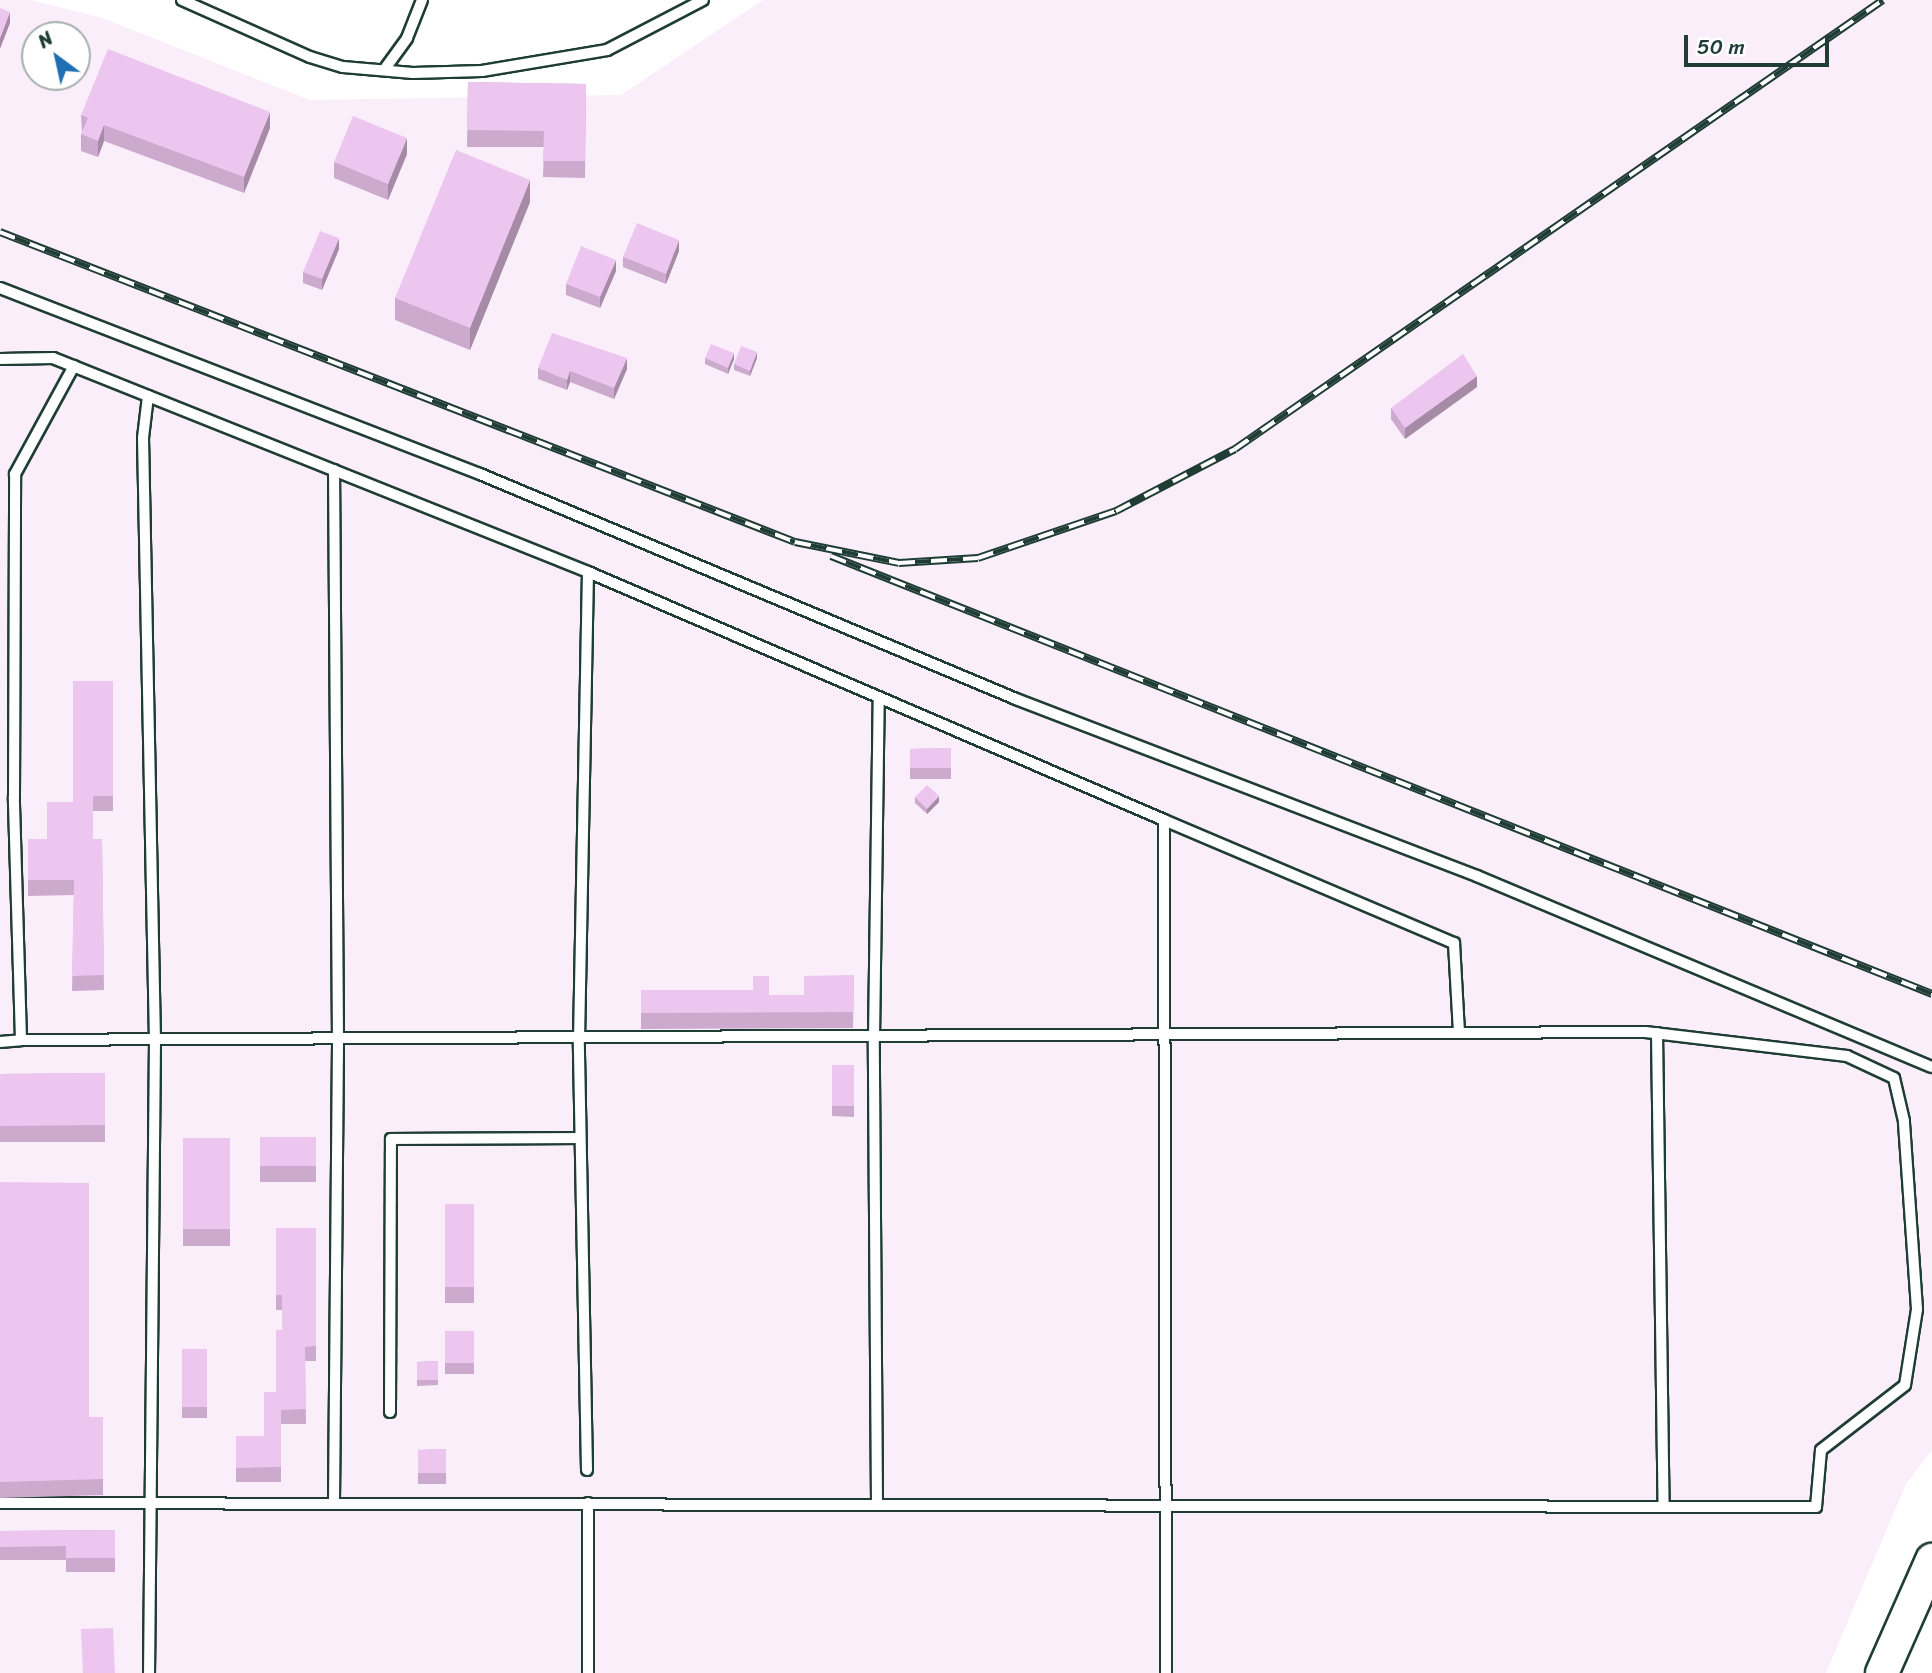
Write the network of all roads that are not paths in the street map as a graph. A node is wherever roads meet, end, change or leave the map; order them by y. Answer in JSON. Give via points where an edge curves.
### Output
{"nodes":[{"id":1,"x":182,"y":0,"type":"edge"},
{"id":2,"x":422,"y":0,"type":"edge"},
{"id":3,"x":703,"y":0,"type":"edge"},
{"id":4,"x":384,"y":70,"type":"junction"},
{"id":5,"x":0,"y":288,"type":"edge"},
{"id":6,"x":0,"y":359,"type":"edge"},
{"id":7,"x":74,"y":366,"type":"junction"},
{"id":8,"x":148,"y":396,"type":"junction"},
{"id":9,"x":334,"y":470,"type":"junction"},
{"id":10,"x":587,"y":572,"type":"junction"},
{"id":11,"x":878,"y":697,"type":"junction"},
{"id":12,"x":1164,"y":820,"type":"junction"},
{"id":13,"x":1459,"y":1033,"type":"junction"},
{"id":14,"x":1657,"y":1033,"type":"junction"},
{"id":15,"x":1164,"y":1035,"type":"junction"},
{"id":16,"x":874,"y":1038,"type":"junction"},
{"id":17,"x":21,"y":1040,"type":"junction"},
{"id":18,"x":155,"y":1040,"type":"junction"},
{"id":19,"x":338,"y":1040,"type":"junction"},
{"id":20,"x":579,"y":1040,"type":"junction"},
{"id":21,"x":0,"y":1042,"type":"edge"},
{"id":22,"x":1932,"y":1066,"type":"edge"},
{"id":23,"x":580,"y":1138,"type":"junction"},
{"id":24,"x":390,"y":1412,"type":"dead end"},
{"id":25,"x":587,"y":1470,"type":"dead end"},
{"id":26,"x":152,"y":1502,"type":"junction"},
{"id":27,"x":334,"y":1502,"type":"junction"},
{"id":28,"x":0,"y":1503,"type":"edge"},
{"id":29,"x":588,"y":1503,"type":"junction"},
{"id":30,"x":877,"y":1503,"type":"junction"},
{"id":31,"x":1165,"y":1504,"type":"junction"},
{"id":32,"x":1664,"y":1506,"type":"junction"},
{"id":33,"x":1932,"y":1560,"type":"edge"},
{"id":34,"x":149,"y":1673,"type":"edge"},
{"id":35,"x":588,"y":1673,"type":"edge"},
{"id":36,"x":1167,"y":1673,"type":"edge"},
{"id":37,"x":1882,"y":1673,"type":"edge"}],
"edges":[{"from":1,"to":4,"type":"lane","via":[[310,57]]},
{"from":2,"to":4,"type":"lane","via":[[407,37]]},
{"from":3,"to":4,"type":"lane","via":[[607,50],[482,71]]},
{"from":5,"to":22,"type":"lane","via":[[480,474],[1016,699],[1477,876]]},
{"from":6,"to":7,"type":"lane","via":[[53,358]]},
{"from":7,"to":8,"type":"lane"},
{"from":7,"to":17,"type":"lane","via":[[15,474],[14,797]]},
{"from":8,"to":9,"type":"lane"},
{"from":8,"to":18,"type":"lane","via":[[143,438]]},
{"from":9,"to":10,"type":"lane"},
{"from":9,"to":19,"type":"lane"},
{"from":10,"to":11,"type":"lane"},
{"from":10,"to":20,"type":"lane"},
{"from":11,"to":12,"type":"lane"},
{"from":11,"to":16,"type":"lane"},
{"from":12,"to":13,"type":"lane","via":[[1454,943]]},
{"from":12,"to":15,"type":"lane"},
{"from":13,"to":14,"type":"lane"},
{"from":13,"to":15,"type":"lane"},
{"from":14,"to":32,"type":"lane"},
{"from":14,"to":32,"type":"lane","via":[[1847,1056],[1894,1078],[1904,1121],[1917,1309],[1905,1385],[1821,1450],[1816,1507]]},
{"from":15,"to":16,"type":"lane"},
{"from":15,"to":31,"type":"lane"},
{"from":16,"to":20,"type":"lane"},
{"from":16,"to":30,"type":"lane"},
{"from":17,"to":18,"type":"lane"},
{"from":17,"to":21,"type":"lane"},
{"from":18,"to":19,"type":"lane"},
{"from":18,"to":26,"type":"lane"},
{"from":19,"to":20,"type":"lane"},
{"from":19,"to":27,"type":"lane"},
{"from":20,"to":23,"type":"lane"},
{"from":23,"to":24,"type":"lane","via":[[391,1139]]},
{"from":23,"to":25,"type":"lane"},
{"from":26,"to":27,"type":"lane"},
{"from":26,"to":28,"type":"lane"},
{"from":26,"to":34,"type":"lane"},
{"from":27,"to":29,"type":"lane"},
{"from":29,"to":30,"type":"lane"},
{"from":29,"to":35,"type":"lane"},
{"from":30,"to":31,"type":"lane"},
{"from":31,"to":32,"type":"lane"},
{"from":31,"to":36,"type":"lane"},
{"from":33,"to":37,"type":"street"}]}
